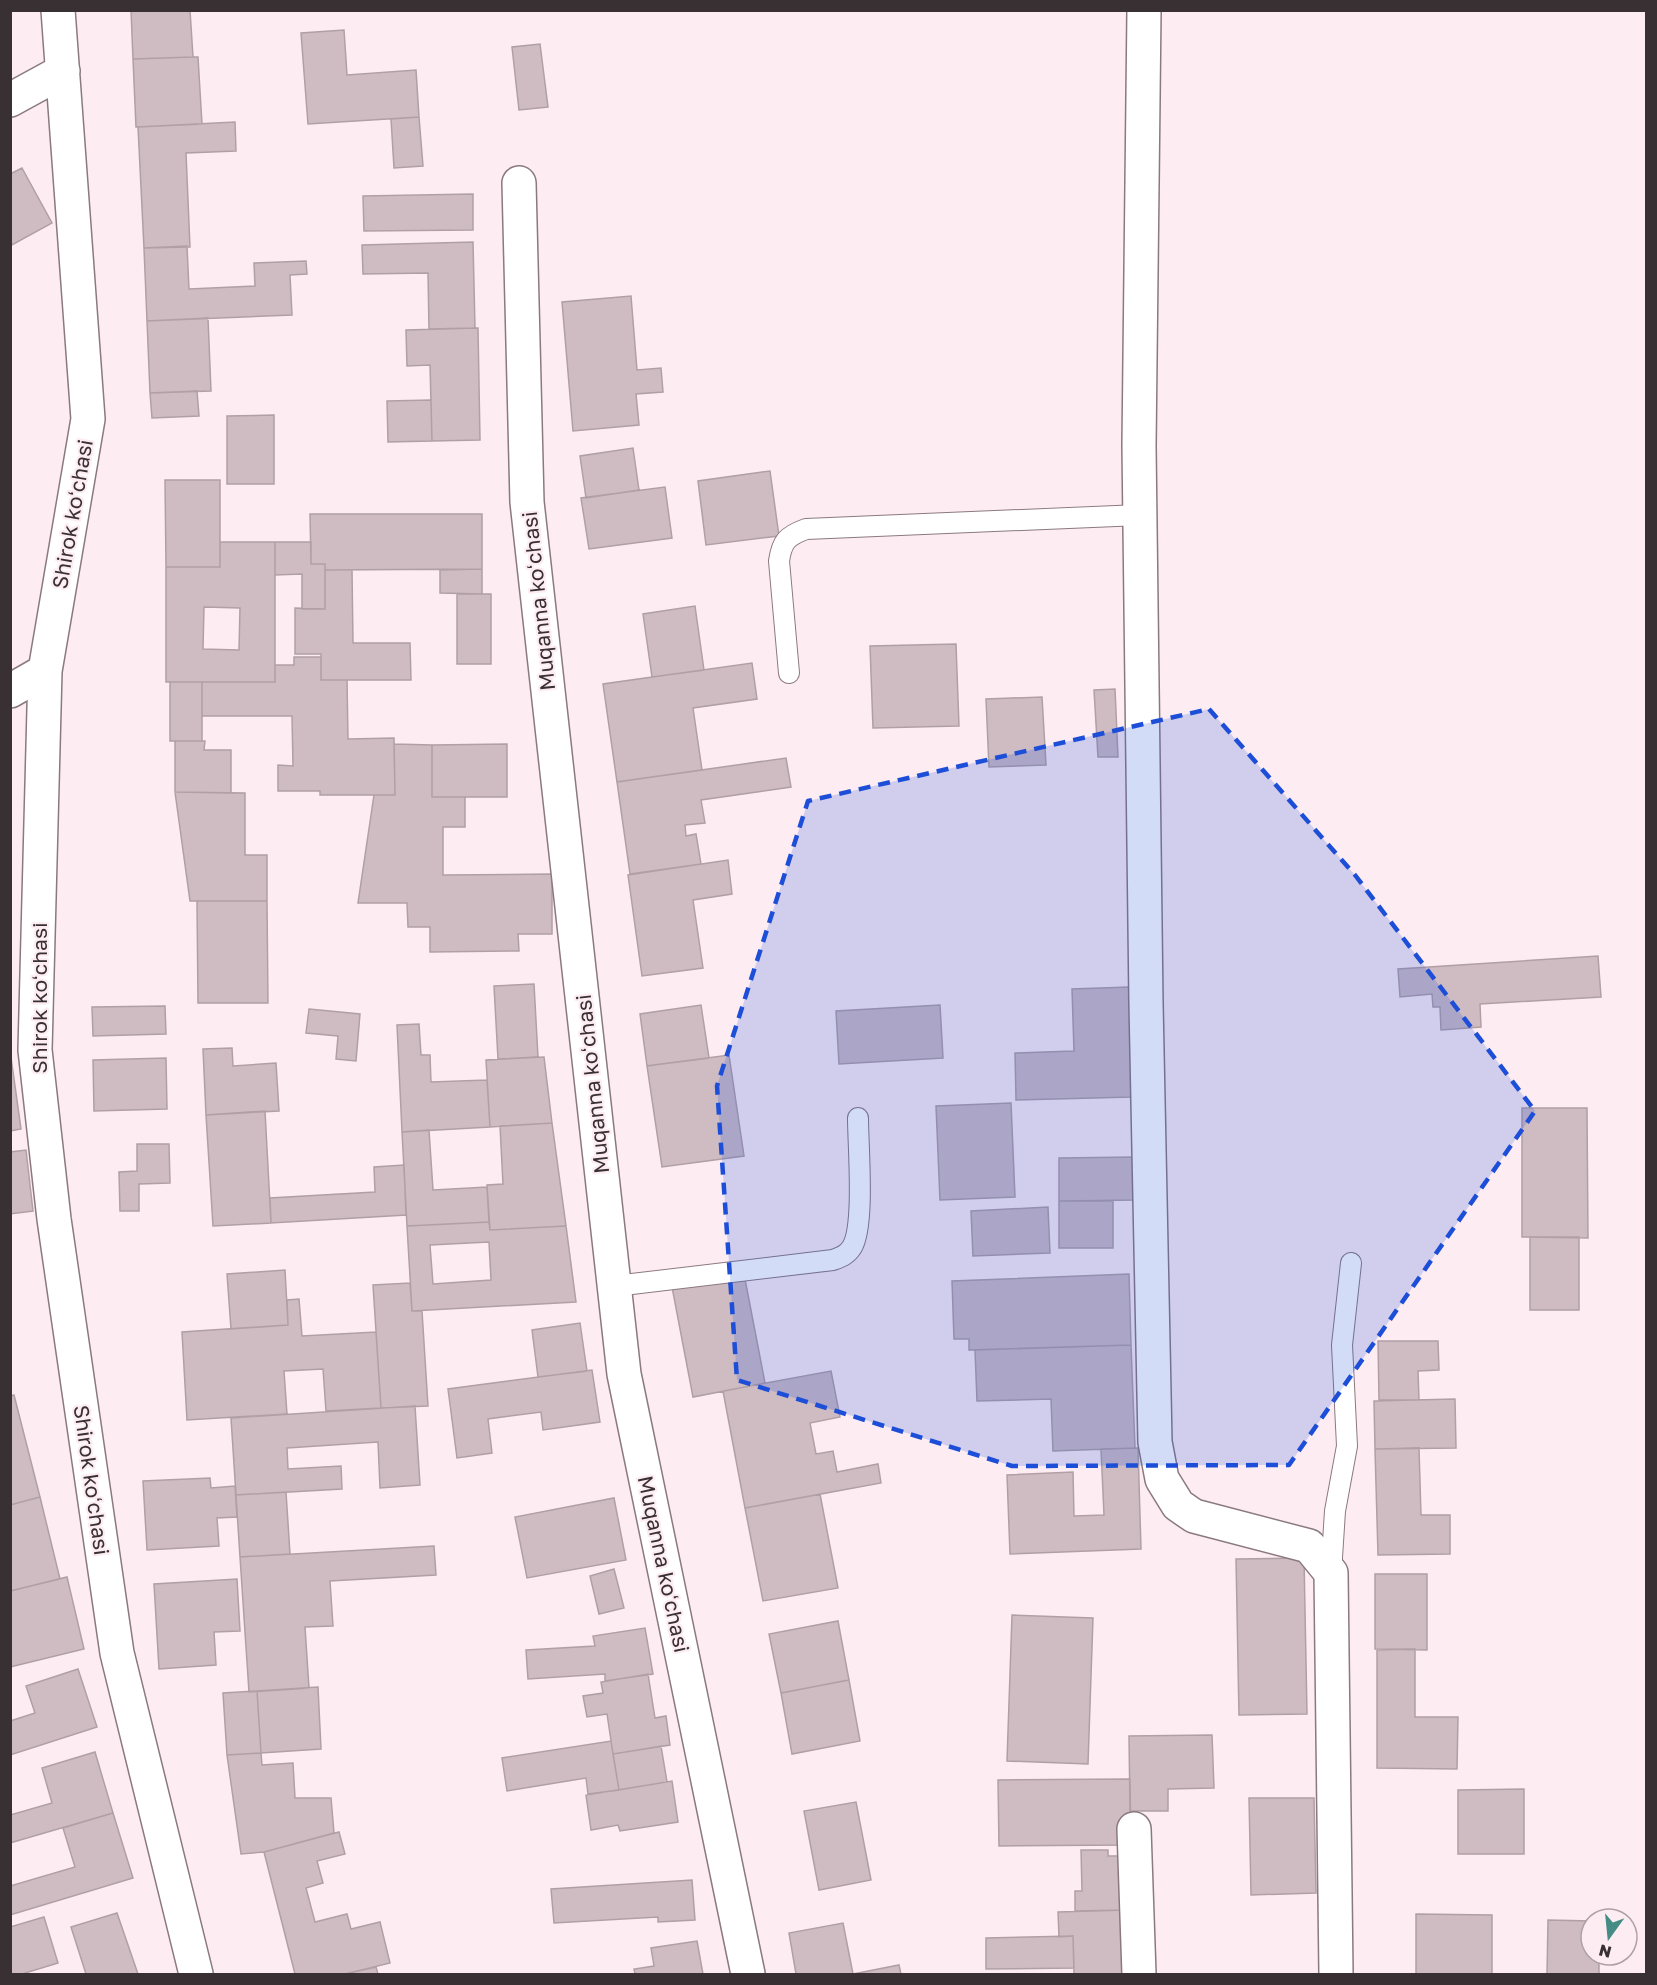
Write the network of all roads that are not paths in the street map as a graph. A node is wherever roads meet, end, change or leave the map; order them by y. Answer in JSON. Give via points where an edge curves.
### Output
{"nodes":[{"id":1,"x":58,"y":10,"type":"edge"},
{"id":2,"x":1144,"y":10,"type":"edge"},
{"id":3,"x":63,"y":71,"type":"junction"},
{"id":4,"x":10,"y":100,"type":"edge"},
{"id":5,"x":519,"y":183,"type":"dead end"},
{"id":6,"x":1140,"y":515,"type":"junction"},
{"id":7,"x":45,"y":671,"type":"junction"},
{"id":8,"x":789,"y":674,"type":"dead end"},
{"id":9,"x":10,"y":691,"type":"edge"},
{"id":10,"x":858,"y":1119,"type":"dead end"},
{"id":11,"x":1352,"y":1263,"type":"dead end"},
{"id":12,"x":615,"y":1286,"type":"junction"},
{"id":13,"x":1330,"y":1573,"type":"junction"},
{"id":14,"x":1134,"y":1829,"type":"dead end"},
{"id":15,"x":196,"y":1974,"type":"edge"},
{"id":16,"x":748,"y":1974,"type":"edge"},
{"id":17,"x":1139,"y":1974,"type":"edge"},
{"id":18,"x":1336,"y":1974,"type":"edge"}],
"edges":[{"from":1,"to":3,"type":"street","name":"Shirok koʻchasi"},
{"from":2,"to":6,"type":"street"},
{"from":3,"to":4,"type":"street"},
{"from":3,"to":7,"type":"street","name":"Shirok koʻchasi","via":[[88,419]]},
{"from":5,"to":12,"type":"street","name":"Muqanna koʻchasi","via":[[526,502]]},
{"from":6,"to":8,"type":"lane","via":[[806,529],[789,535],[779,561]]},
{"from":6,"to":13,"type":"street","via":[[1155,1442],[1162,1479],[1178,1505],[1194,1516],[1309,1546]]},
{"from":7,"to":9,"type":"street"},
{"from":7,"to":15,"type":"street","name":"Shirok koʻchasi","via":[[35,1050],[53,1207],[117,1653]]},
{"from":10,"to":12,"type":"lane","via":[[859,1218],[853,1246],[846,1255],[833,1260]]},
{"from":11,"to":13,"type":"lane","via":[[1342,1345],[1347,1446],[1335,1511]]},
{"from":12,"to":16,"type":"street","name":"Muqanna koʻchasi","via":[[624,1374]]},
{"from":13,"to":18,"type":"street"},
{"from":14,"to":17,"type":"street"}]}
